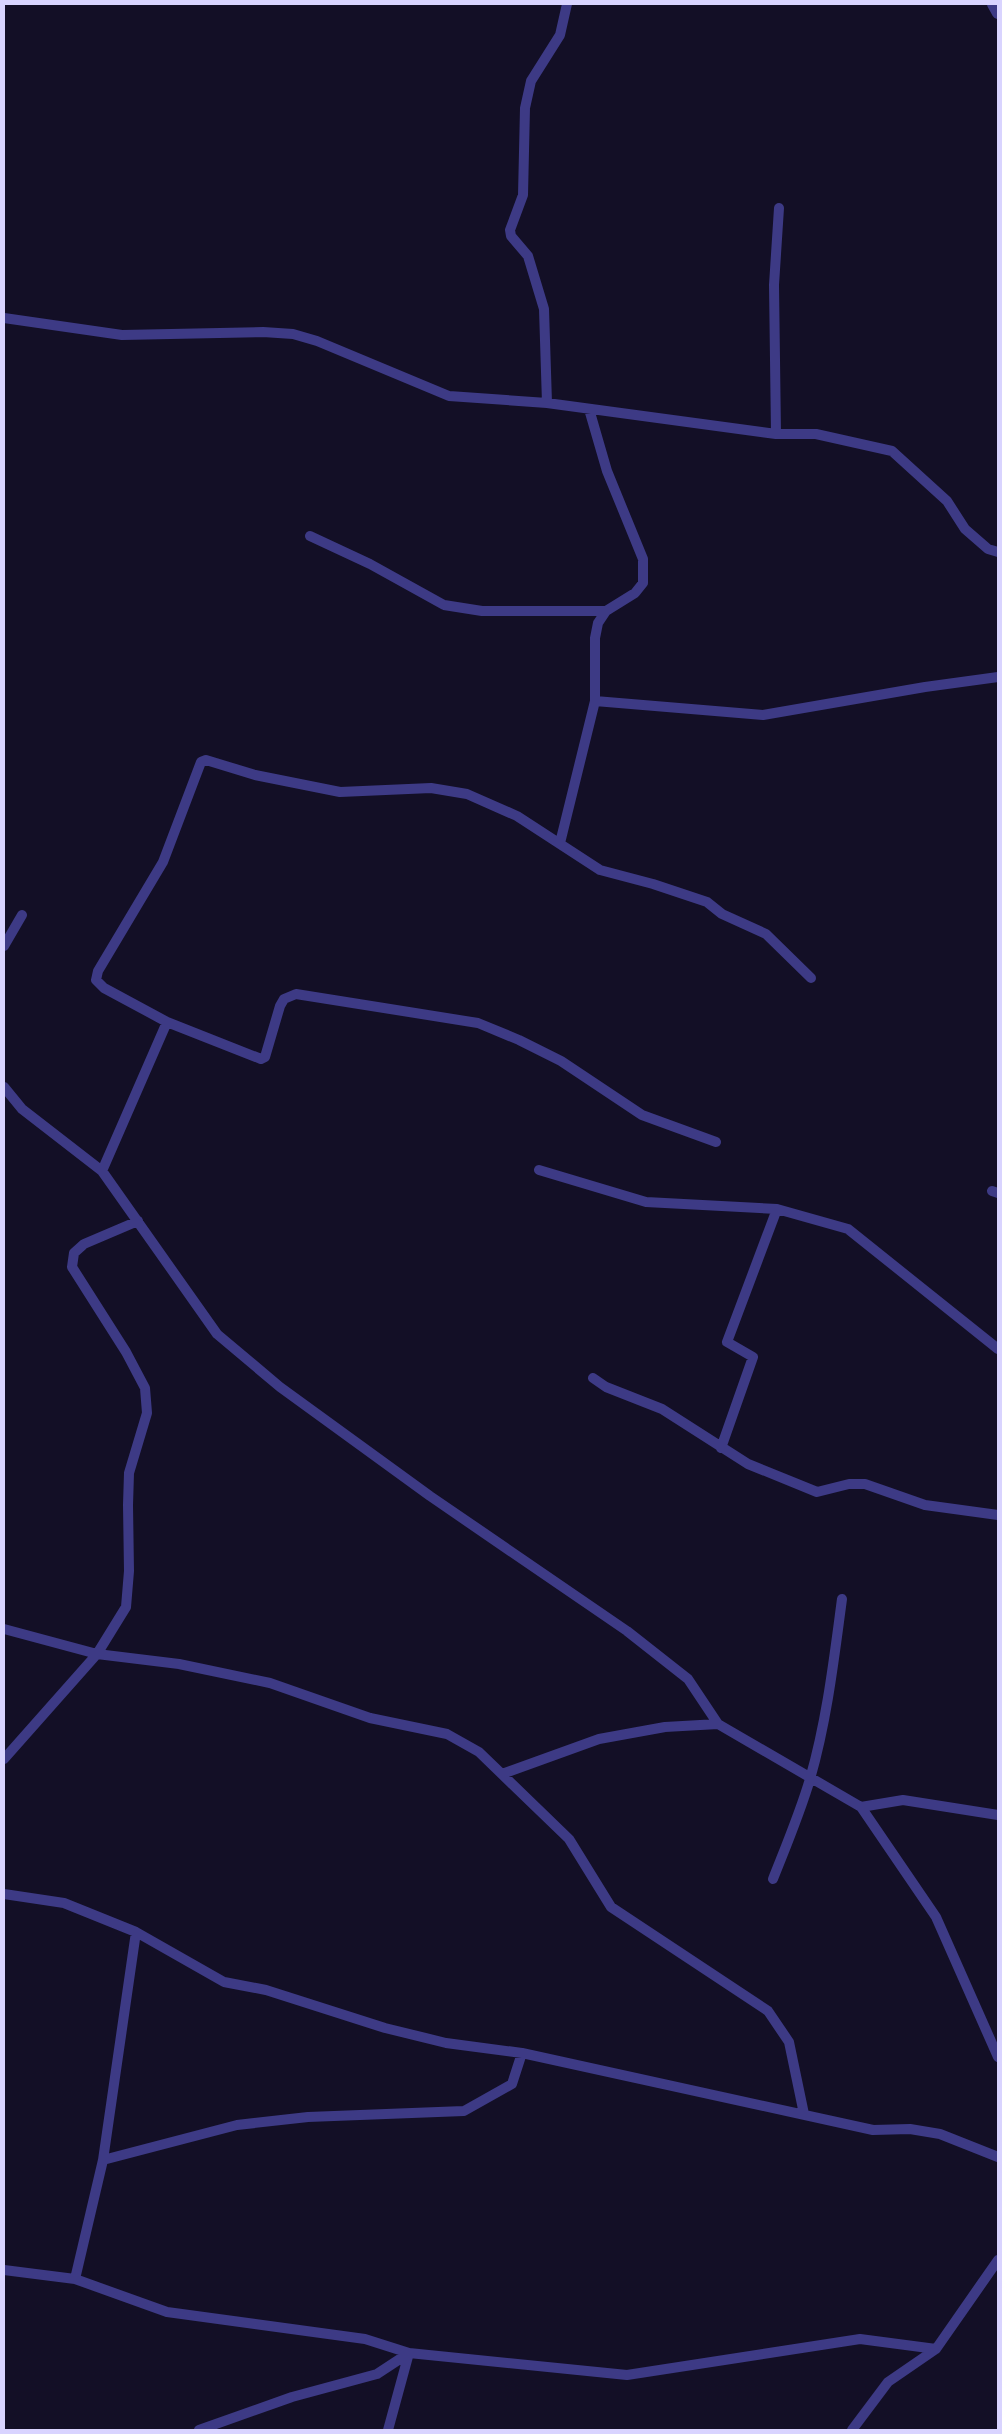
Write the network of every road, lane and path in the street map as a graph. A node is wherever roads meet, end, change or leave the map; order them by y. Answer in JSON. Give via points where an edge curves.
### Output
{"nodes":[{"id":1,"x":568,"y":4,"type":"edge"},
{"id":2,"x":993,"y":4,"type":"edge"},
{"id":3,"x":998,"y":13,"type":"edge"},
{"id":4,"x":779,"y":208,"type":"dead end"},
{"id":5,"x":4,"y":318,"type":"edge"},
{"id":6,"x":547,"y":404,"type":"junction"},
{"id":7,"x":589,"y":409,"type":"junction"},
{"id":8,"x":776,"y":434,"type":"junction"},
{"id":9,"x":310,"y":536,"type":"dead end"},
{"id":10,"x":998,"y":552,"type":"edge"},
{"id":11,"x":606,"y":611,"type":"junction"},
{"id":12,"x":998,"y":677,"type":"edge"},
{"id":13,"x":595,"y":701,"type":"junction"},
{"id":14,"x":560,"y":843,"type":"junction"},
{"id":15,"x":22,"y":915,"type":"dead end"},
{"id":16,"x":4,"y":946,"type":"edge"},
{"id":17,"x":811,"y":978,"type":"dead end"},
{"id":18,"x":167,"y":1022,"type":"junction"},
{"id":19,"x":4,"y":1087,"type":"edge"},
{"id":20,"x":716,"y":1142,"type":"dead end"},
{"id":21,"x":539,"y":1170,"type":"dead end"},
{"id":22,"x":102,"y":1171,"type":"junction"},
{"id":23,"x":777,"y":1209,"type":"junction"},
{"id":24,"x":138,"y":1221,"type":"junction"},
{"id":25,"x":998,"y":1349,"type":"edge"},
{"id":26,"x":593,"y":1378,"type":"dead end"},
{"id":27,"x":722,"y":1448,"type":"junction"},
{"id":28,"x":998,"y":1515,"type":"edge"},
{"id":29,"x":842,"y":1599,"type":"dead end"},
{"id":30,"x":4,"y":1629,"type":"edge"},
{"id":31,"x":97,"y":1654,"type":"junction"},
{"id":32,"x":718,"y":1724,"type":"junction"},
{"id":33,"x":4,"y":1759,"type":"edge"},
{"id":34,"x":502,"y":1774,"type":"junction"},
{"id":35,"x":810,"y":1778,"type":"junction"},
{"id":36,"x":861,"y":1807,"type":"junction"},
{"id":37,"x":998,"y":1815,"type":"edge"},
{"id":38,"x":773,"y":1879,"type":"dead end"},
{"id":39,"x":4,"y":1894,"type":"edge"},
{"id":40,"x":136,"y":1932,"type":"junction"},
{"id":41,"x":522,"y":2054,"type":"junction"},
{"id":42,"x":998,"y":2057,"type":"edge"},
{"id":43,"x":804,"y":2114,"type":"junction"},
{"id":44,"x":998,"y":2157,"type":"edge"},
{"id":45,"x":103,"y":2160,"type":"junction"},
{"id":46,"x":998,"y":2260,"type":"edge"},
{"id":47,"x":4,"y":2270,"type":"edge"},
{"id":48,"x":75,"y":2279,"type":"junction"},
{"id":49,"x":936,"y":2349,"type":"junction"},
{"id":50,"x":409,"y":2353,"type":"junction"},
{"id":51,"x":213,"y":2427,"type":"edge"},
{"id":52,"x":199,"y":2430,"type":"edge"},
{"id":53,"x":388,"y":2430,"type":"edge"},
{"id":54,"x":852,"y":2430,"type":"edge"}],
"edges":[{"from":1,"to":6,"type":"street","via":[[560,35],[531,81],[525,108],[523,196],[510,230],[511,236],[528,256],[544,309]]},
{"from":2,"to":3,"type":"street"},
{"from":4,"to":8,"type":"street","via":[[774,285]]},
{"from":5,"to":6,"type":"street","via":[[122,335],[293,334],[318,341],[449,396]]},
{"from":6,"to":7,"type":"street"},
{"from":7,"to":8,"type":"street"},
{"from":7,"to":11,"type":"street","via":[[607,471],[643,559],[642,583],[635,594]]},
{"from":8,"to":10,"type":"street","via":[[816,434],[892,451],[947,501],[965,529],[988,549]]},
{"from":9,"to":11,"type":"street","via":[[370,564],[444,605],[482,611]]},
{"from":11,"to":13,"type":"street","via":[[598,623],[595,638]]},
{"from":12,"to":13,"type":"street","via":[[763,715]]},
{"from":13,"to":14,"type":"street"},
{"from":14,"to":17,"type":"street","via":[[600,870],[706,902],[722,914],[766,934]]},
{"from":14,"to":18,"type":"street","via":[[517,816],[467,794],[431,788],[340,792],[255,776],[206,760],[201,762],[163,862],[98,971],[96,980],[104,988]]},
{"from":15,"to":16,"type":"street"},
{"from":18,"to":20,"type":"street","via":[[261,1059],[265,1057],[280,1006],[284,999],[296,994],[478,1023],[560,1061],[642,1115]]},
{"from":18,"to":22,"type":"street"},
{"from":19,"to":22,"type":"street","via":[[22,1109]]},
{"from":21,"to":23,"type":"street","via":[[646,1202]]},
{"from":22,"to":24,"type":"street"},
{"from":23,"to":25,"type":"street","via":[[848,1229]]},
{"from":23,"to":27,"type":"street","via":[[727,1342],[754,1357]]},
{"from":24,"to":31,"type":"street","via":[[84,1244],[74,1253],[72,1267],[145,1388],[148,1413],[130,1473],[130,1572],[126,1606]]},
{"from":24,"to":32,"type":"street","via":[[217,1334],[288,1393],[430,1496],[627,1630],[688,1679]]},
{"from":26,"to":27,"type":"street","via":[[606,1387],[662,1409]]},
{"from":27,"to":28,"type":"street","via":[[748,1464],[817,1492],[849,1484],[865,1484],[925,1505]]},
{"from":29,"to":35,"type":"street","via":[[827,1703]]},
{"from":30,"to":31,"type":"street"},
{"from":31,"to":33,"type":"street"},
{"from":31,"to":34,"type":"street","via":[[179,1664],[270,1684],[370,1718],[447,1734],[479,1752]]},
{"from":32,"to":34,"type":"street","via":[[665,1727],[599,1739]]},
{"from":32,"to":35,"type":"street"},
{"from":34,"to":43,"type":"street","via":[[569,1839],[611,1907],[768,2011],[789,2042]]},
{"from":35,"to":36,"type":"street"},
{"from":35,"to":38,"type":"street"},
{"from":36,"to":37,"type":"street","via":[[903,1800]]},
{"from":36,"to":42,"type":"street","via":[[936,1917]]},
{"from":39,"to":40,"type":"street","via":[[64,1903]]},
{"from":40,"to":41,"type":"street","via":[[224,1982],[266,1990],[429,2039]]},
{"from":40,"to":45,"type":"street"},
{"from":41,"to":43,"type":"street"},
{"from":41,"to":45,"type":"street","via":[[512,2084],[464,2111],[308,2117],[237,2125]]},
{"from":43,"to":44,"type":"street","via":[[873,2130],[910,2129],[940,2134]]},
{"from":45,"to":48,"type":"street"},
{"from":46,"to":49,"type":"street"},
{"from":47,"to":48,"type":"street"},
{"from":48,"to":50,"type":"street","via":[[167,2312],[365,2340]]},
{"from":49,"to":50,"type":"street","via":[[860,2339],[627,2375]]},
{"from":49,"to":54,"type":"street","via":[[888,2382]]},
{"from":50,"to":51,"type":"street","via":[[377,2374],[292,2398]]},
{"from":50,"to":53,"type":"street"},
{"from":51,"to":52,"type":"street"}]}
